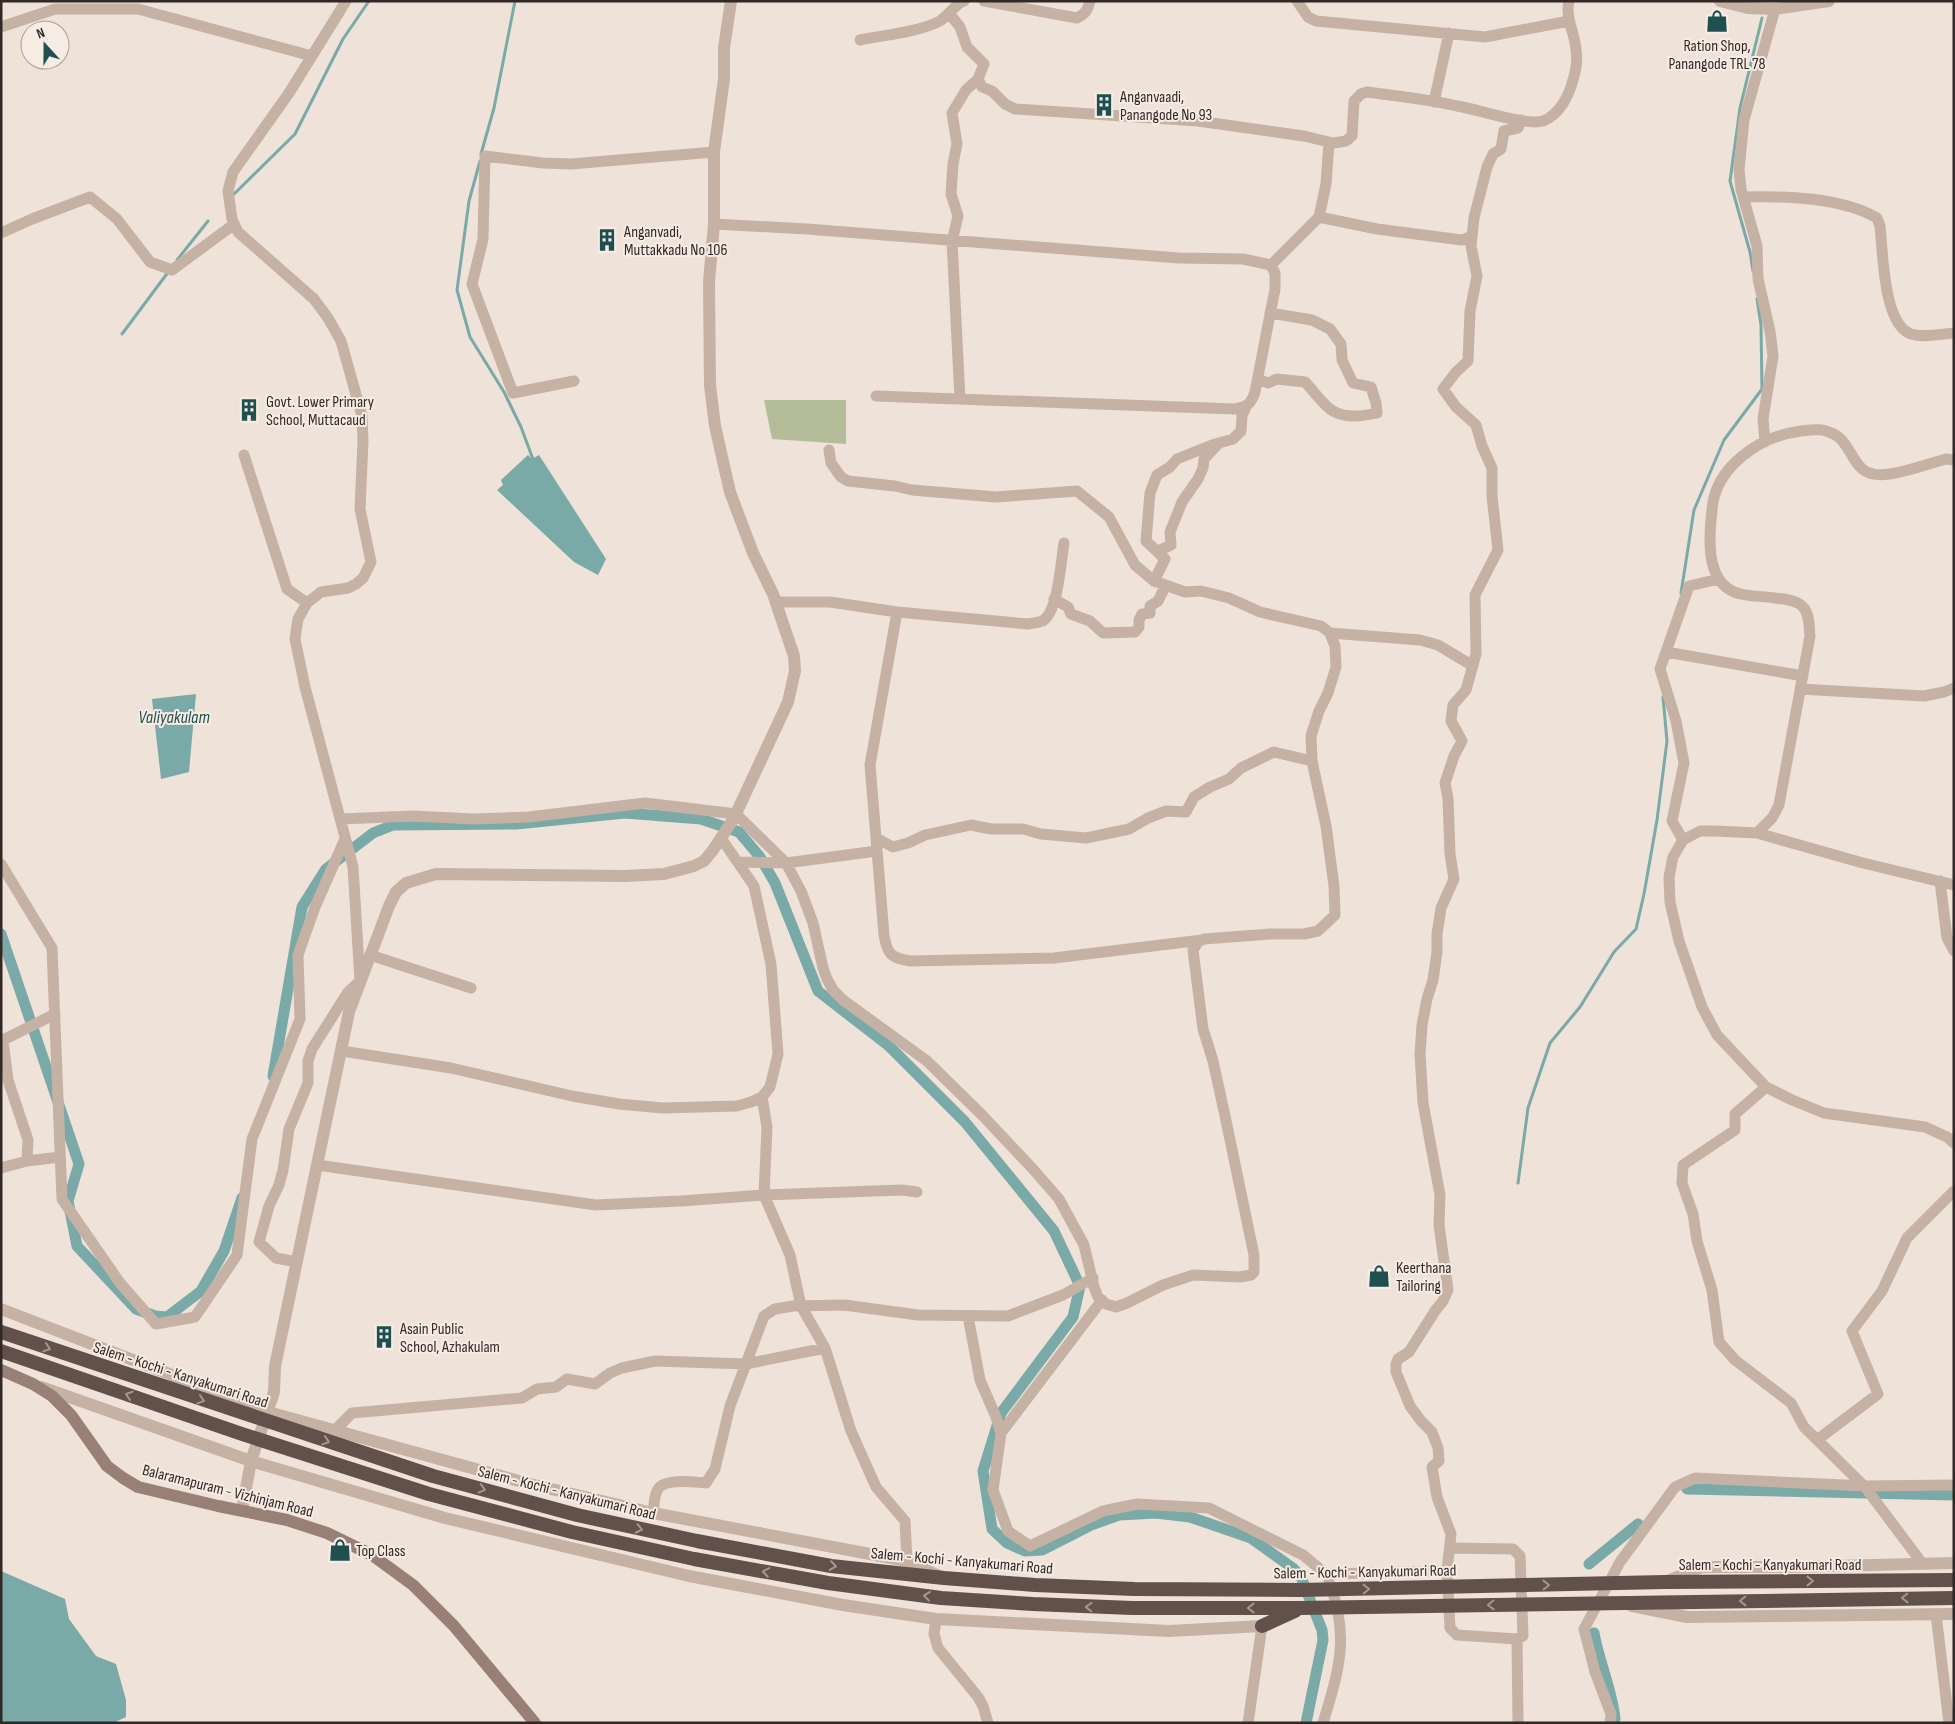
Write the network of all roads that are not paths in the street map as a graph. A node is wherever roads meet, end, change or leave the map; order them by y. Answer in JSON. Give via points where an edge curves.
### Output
{"nodes":[{"id":1,"x":346,"y":1,"type":"edge"},
{"id":2,"x":731,"y":1,"type":"edge"},
{"id":3,"x":984,"y":1,"type":"edge"},
{"id":4,"x":1090,"y":1,"type":"edge"},
{"id":5,"x":1297,"y":1,"type":"edge"},
{"id":6,"x":1569,"y":1,"type":"edge"},
{"id":7,"x":1720,"y":1,"type":"edge"},
{"id":8,"x":1828,"y":1,"type":"edge"},
{"id":9,"x":959,"y":2,"type":"edge"},
{"id":10,"x":54,"y":5,"type":"edge"},
{"id":11,"x":1775,"y":9,"type":"junction"},
{"id":12,"x":949,"y":13,"type":"junction"},
{"id":13,"x":1569,"y":21,"type":"junction"},
{"id":14,"x":1,"y":27,"type":"edge"},
{"id":15,"x":1449,"y":33,"type":"junction"},
{"id":16,"x":860,"y":40,"type":"dead end"},
{"id":17,"x":312,"y":56,"type":"junction"},
{"id":18,"x":978,"y":79,"type":"junction"},
{"id":19,"x":1434,"y":102,"type":"junction"},
{"id":20,"x":1520,"y":120,"type":"junction"},
{"id":21,"x":1329,"y":142,"type":"junction"},
{"id":22,"x":714,"y":152,"type":"junction"},
{"id":23,"x":1744,"y":197,"type":"junction"},
{"id":24,"x":1319,"y":217,"type":"junction"},
{"id":25,"x":714,"y":224,"type":"junction"},
{"id":26,"x":233,"y":225,"type":"junction"},
{"id":27,"x":1,"y":233,"type":"edge"},
{"id":28,"x":1472,"y":236,"type":"junction"},
{"id":29,"x":952,"y":241,"type":"junction"},
{"id":30,"x":1271,"y":265,"type":"junction"},
{"id":31,"x":1270,"y":313,"type":"junction"},
{"id":32,"x":1954,"y":333,"type":"edge"},
{"id":33,"x":1258,"y":379,"type":"junction"},
{"id":34,"x":574,"y":381,"type":"dead end"},
{"id":35,"x":876,"y":396,"type":"dead end"},
{"id":36,"x":960,"y":399,"type":"junction"},
{"id":37,"x":1246,"y":407,"type":"junction"},
{"id":38,"x":1219,"y":442,"type":"junction"},
{"id":39,"x":1765,"y":442,"type":"junction"},
{"id":40,"x":829,"y":450,"type":"dead end"},
{"id":41,"x":244,"y":455,"type":"dead end"},
{"id":42,"x":1954,"y":460,"type":"edge"},
{"id":43,"x":1064,"y":543,"type":"dead end"},
{"id":44,"x":1158,"y":551,"type":"junction"},
{"id":45,"x":1719,"y":579,"type":"junction"},
{"id":46,"x":1154,"y":581,"type":"junction"},
{"id":47,"x":1166,"y":586,"type":"junction"},
{"id":48,"x":1054,"y":599,"type":"junction"},
{"id":49,"x":776,"y":602,"type":"junction"},
{"id":50,"x":307,"y":603,"type":"junction"},
{"id":51,"x":897,"y":612,"type":"junction"},
{"id":52,"x":1330,"y":633,"type":"junction"},
{"id":53,"x":1666,"y":652,"type":"junction"},
{"id":54,"x":1473,"y":666,"type":"junction"},
{"id":55,"x":1803,"y":676,"type":"junction"},
{"id":56,"x":1800,"y":689,"type":"junction"},
{"id":57,"x":1950,"y":692,"type":"edge"},
{"id":58,"x":1312,"y":761,"type":"junction"},
{"id":59,"x":735,"y":816,"type":"junction"},
{"id":60,"x":340,"y":819,"type":"junction"},
{"id":61,"x":1757,"y":833,"type":"junction"},
{"id":62,"x":722,"y":838,"type":"junction"},
{"id":63,"x":876,"y":838,"type":"junction"},
{"id":64,"x":345,"y":839,"type":"junction"},
{"id":65,"x":1683,"y":840,"type":"junction"},
{"id":66,"x":877,"y":851,"type":"junction"},
{"id":67,"x":738,"y":862,"type":"junction"},
{"id":68,"x":786,"y":863,"type":"junction"},
{"id":69,"x":1,"y":864,"type":"edge"},
{"id":70,"x":1940,"y":881,"type":"junction"},
{"id":71,"x":1954,"y":884,"type":"edge"},
{"id":72,"x":1204,"y":939,"type":"junction"},
{"id":73,"x":1954,"y":950,"type":"edge"},
{"id":74,"x":370,"y":956,"type":"junction"},
{"id":75,"x":360,"y":981,"type":"junction"},
{"id":76,"x":470,"y":988,"type":"dead end"},
{"id":77,"x":55,"y":1014,"type":"junction"},
{"id":78,"x":342,"y":1051,"type":"junction"},
{"id":79,"x":1766,"y":1087,"type":"junction"},
{"id":80,"x":762,"y":1096,"type":"junction"},
{"id":81,"x":1954,"y":1143,"type":"edge"},
{"id":82,"x":60,"y":1157,"type":"junction"},
{"id":83,"x":27,"y":1162,"type":"junction"},
{"id":84,"x":317,"y":1165,"type":"junction"},
{"id":85,"x":1,"y":1168,"type":"edge"},
{"id":86,"x":1954,"y":1191,"type":"edge"},
{"id":87,"x":917,"y":1192,"type":"dead end"},
{"id":88,"x":764,"y":1195,"type":"junction"},
{"id":89,"x":297,"y":1262,"type":"junction"},
{"id":90,"x":1093,"y":1278,"type":"junction"},
{"id":91,"x":1102,"y":1300,"type":"junction"},
{"id":92,"x":801,"y":1306,"type":"junction"},
{"id":93,"x":1,"y":1309,"type":"edge"},
{"id":94,"x":968,"y":1316,"type":"junction"},
{"id":95,"x":1,"y":1332,"type":"edge"},
{"id":96,"x":825,"y":1348,"type":"junction"},
{"id":97,"x":1,"y":1351,"type":"edge"},
{"id":98,"x":746,"y":1364,"type":"junction"},
{"id":99,"x":1,"y":1370,"type":"edge"},
{"id":100,"x":32,"y":1384,"type":"junction"},
{"id":101,"x":268,"y":1412,"type":"junction"},
{"id":102,"x":335,"y":1430,"type":"junction"},
{"id":103,"x":1001,"y":1433,"type":"junction"},
{"id":104,"x":1817,"y":1440,"type":"junction"},
{"id":105,"x":251,"y":1461,"type":"junction"},
{"id":106,"x":1954,"y":1485,"type":"edge"},
{"id":107,"x":1865,"y":1487,"type":"junction"},
{"id":108,"x":242,"y":1510,"type":"junction"},
{"id":109,"x":653,"y":1513,"type":"junction"},
{"id":110,"x":1451,"y":1548,"type":"junction"},
{"id":111,"x":907,"y":1561,"type":"junction"},
{"id":112,"x":1954,"y":1562,"type":"edge"},
{"id":113,"x":1922,"y":1563,"type":"junction"},
{"id":114,"x":1447,"y":1571,"type":"junction"},
{"id":115,"x":1326,"y":1574,"type":"junction"},
{"id":116,"x":944,"y":1578,"type":"junction"},
{"id":117,"x":1954,"y":1580,"type":"edge"},
{"id":118,"x":1665,"y":1582,"type":"junction"},
{"id":119,"x":1173,"y":1589,"type":"junction"},
{"id":120,"x":1954,"y":1598,"type":"edge"},
{"id":121,"x":1610,"y":1602,"type":"junction"},
{"id":122,"x":1173,"y":1608,"type":"junction"},
{"id":123,"x":1300,"y":1608,"type":"junction"},
{"id":124,"x":1936,"y":1614,"type":"junction"},
{"id":125,"x":1954,"y":1614,"type":"edge"},
{"id":126,"x":936,"y":1619,"type":"junction"},
{"id":127,"x":1262,"y":1626,"type":"junction"},
{"id":128,"x":1516,"y":1639,"type":"junction"},
{"id":129,"x":535,"y":1723,"type":"edge"},
{"id":130,"x":988,"y":1723,"type":"edge"},
{"id":131,"x":1248,"y":1723,"type":"edge"},
{"id":132,"x":1323,"y":1723,"type":"edge"},
{"id":133,"x":1518,"y":1723,"type":"edge"},
{"id":134,"x":1610,"y":1723,"type":"edge"},
{"id":135,"x":1949,"y":1723,"type":"edge"}],
"edges":[{"from":1,"to":17,"type":"street"},
{"from":2,"to":22,"type":"street"},
{"from":3,"to":4,"type":"street","via":[[1077,18],[1083,15]]},
{"from":5,"to":15,"type":"street","via":[[1308,17],[1316,21]]},
{"from":6,"to":13,"type":"street"},
{"from":7,"to":11,"type":"street","via":[[1748,8]]},
{"from":8,"to":11,"type":"street"},
{"from":9,"to":12,"type":"street"},
{"from":10,"to":14,"type":"street"},
{"from":10,"to":17,"type":"street","via":[[138,9]]},
{"from":11,"to":23,"type":"street","via":[[1744,120],[1739,170]]},
{"from":12,"to":16,"type":"street","via":[[923,27]]},
{"from":12,"to":18,"type":"street","via":[[960,27],[968,47],[984,64]]},
{"from":13,"to":15,"type":"street","via":[[1485,37]]},
{"from":13,"to":20,"type":"street","via":[[1576,49],[1570,90],[1555,116],[1541,122]]},
{"from":15,"to":19,"type":"street"},
{"from":17,"to":26,"type":"street","via":[[233,172],[228,191]]},
{"from":18,"to":21,"type":"street","via":[[982,87],[1015,108],[1198,120]]},
{"from":18,"to":29,"type":"street","via":[[966,90],[952,113],[956,144],[951,194],[958,216]]},
{"from":19,"to":20,"type":"street"},
{"from":19,"to":21,"type":"street","via":[[1367,92],[1361,94],[1354,101],[1352,136],[1346,141]]},
{"from":20,"to":28,"type":"street","via":[[1518,128],[1504,131],[1501,149],[1493,154],[1487,167]]},
{"from":21,"to":24,"type":"street","via":[[1326,184]]},
{"from":22,"to":25,"type":"street"},
{"from":22,"to":34,"type":"street","via":[[571,164],[485,156],[483,239],[472,284],[513,393]]},
{"from":23,"to":32,"type":"street","via":[[1804,197],[1877,218],[1890,303],[1901,326],[1910,334]]},
{"from":23,"to":39,"type":"street","via":[[1757,246],[1758,279],[1773,356],[1763,419]]},
{"from":24,"to":28,"type":"street","via":[[1377,229],[1462,240]]},
{"from":24,"to":30,"type":"street"},
{"from":25,"to":29,"type":"street"},
{"from":25,"to":49,"type":"street","via":[[708,360],[715,426],[730,492]]},
{"from":26,"to":27,"type":"street","via":[[172,270],[150,262],[117,219],[90,197]]},
{"from":26,"to":50,"type":"street","via":[[314,300],[328,318],[341,341],[362,416],[360,509],[371,562],[356,584],[321,592]]},
{"from":28,"to":54,"type":"street","via":[[1477,276],[1470,311],[1468,362],[1443,389],[1456,407],[1476,425],[1492,468],[1498,550],[1476,595]]},
{"from":29,"to":30,"type":"street","via":[[1179,258],[1243,259]]},
{"from":29,"to":36,"type":"street"},
{"from":30,"to":31,"type":"street","via":[[1275,281]]},
{"from":31,"to":33,"type":"street"},
{"from":31,"to":33,"type":"street","via":[[1312,320],[1330,329],[1341,344],[1342,360],[1353,383],[1371,387],[1377,413],[1344,415],[1333,411],[1305,382],[1277,379],[1268,383]]},
{"from":33,"to":37,"type":"street","via":[[1252,400]]},
{"from":35,"to":36,"type":"street"},
{"from":36,"to":37,"type":"street"},
{"from":37,"to":38,"type":"street","via":[[1241,431],[1233,438]]},
{"from":38,"to":44,"type":"street","via":[[1204,459],[1198,479],[1182,502],[1170,532],[1170,545]]},
{"from":38,"to":44,"type":"street","via":[[1176,459],[1157,475],[1150,493],[1146,541]]},
{"from":39,"to":42,"type":"street","via":[[1791,432],[1820,428],[1838,437],[1855,460],[1871,474],[1886,475],[1946,459]]},
{"from":39,"to":45,"type":"street","via":[[1751,449],[1718,486],[1709,542],[1711,561]]},
{"from":40,"to":46,"type":"street","via":[[831,463],[848,481],[996,497],[1077,491],[1109,517],[1135,565]]},
{"from":41,"to":50,"type":"street","via":[[288,589]]},
{"from":43,"to":48,"type":"street"},
{"from":44,"to":46,"type":"street","via":[[1165,558]]},
{"from":45,"to":53,"type":"street","via":[[1689,586]]},
{"from":45,"to":55,"type":"street","via":[[1736,593],[1790,599],[1804,607],[1810,636]]},
{"from":46,"to":47,"type":"street"},
{"from":47,"to":48,"type":"street","via":[[1158,601],[1150,606],[1150,613],[1142,614],[1135,632],[1103,632],[1090,621],[1071,614],[1068,607]]},
{"from":47,"to":52,"type":"street","via":[[1229,598],[1260,612],[1321,626]]},
{"from":48,"to":51,"type":"street","via":[[1050,613],[1043,621],[1028,624]]},
{"from":49,"to":51,"type":"street","via":[[830,602]]},
{"from":49,"to":59,"type":"street","via":[[794,656],[795,671],[788,702]]},
{"from":50,"to":60,"type":"street","via":[[298,620],[295,639]]},
{"from":51,"to":63,"type":"street","via":[[870,765]]},
{"from":52,"to":54,"type":"street","via":[[1420,640],[1438,645]]},
{"from":52,"to":58,"type":"street","via":[[1335,646],[1336,666],[1311,736]]},
{"from":53,"to":55,"type":"street"},
{"from":53,"to":65,"type":"street","via":[[1660,669],[1676,721],[1684,763],[1672,821]]},
{"from":54,"to":110,"type":"street","via":[[1466,690],[1453,705],[1451,721],[1462,741],[1444,783],[1454,880],[1441,908],[1420,1054],[1423,1103],[1440,1195],[1439,1225],[1448,1290],[1410,1352],[1396,1364],[1396,1372],[1410,1406],[1432,1432],[1438,1448],[1439,1461],[1432,1467],[1433,1476],[1451,1534]]},
{"from":55,"to":56,"type":"street"},
{"from":56,"to":57,"type":"street","via":[[1924,696]]},
{"from":56,"to":61,"type":"street","via":[[1779,805],[1772,818]]},
{"from":58,"to":63,"type":"street","via":[[1274,752],[1194,797],[1186,812],[1166,811],[1129,829],[1086,838],[971,825],[925,835],[892,847]]},
{"from":58,"to":72,"type":"street","via":[[1326,826],[1335,915],[1318,931],[1304,934]]},
{"from":59,"to":60,"type":"street","via":[[645,803],[529,817]]},
{"from":59,"to":62,"type":"street"},
{"from":59,"to":68,"type":"street"},
{"from":60,"to":64,"type":"street"},
{"from":61,"to":65,"type":"street","via":[[1700,831]]},
{"from":61,"to":70,"type":"street"},
{"from":62,"to":67,"type":"street"},
{"from":62,"to":74,"type":"street","via":[[704,861],[664,874],[436,874],[419,878],[396,892]]},
{"from":63,"to":66,"type":"street"},
{"from":64,"to":75,"type":"street","via":[[353,867]]},
{"from":64,"to":82,"type":"street","via":[[315,906],[298,955],[300,1019],[252,1139],[237,1255],[194,1317],[156,1324],[120,1283],[62,1199]]},
{"from":65,"to":79,"type":"street","via":[[1673,857],[1669,876],[1670,902],[1682,951],[1702,1007],[1717,1036]]},
{"from":66,"to":68,"type":"street"},
{"from":66,"to":72,"type":"street","via":[[886,947],[897,959],[1054,958]]},
{"from":67,"to":68,"type":"street"},
{"from":67,"to":80,"type":"street","via":[[754,886],[771,964],[778,1054],[770,1087]]},
{"from":68,"to":90,"type":"street","via":[[813,923],[823,968],[833,990],[927,1061],[1032,1168],[1058,1199],[1084,1246]]},
{"from":69,"to":77,"type":"street","via":[[52,948]]},
{"from":70,"to":71,"type":"street"},
{"from":70,"to":73,"type":"street","via":[[1947,938]]},
{"from":72,"to":91,"type":"street","via":[[1193,950],[1198,1000],[1254,1255],[1254,1272],[1240,1277],[1193,1275],[1116,1306]]},
{"from":74,"to":75,"type":"street"},
{"from":74,"to":76,"type":"street"},
{"from":75,"to":78,"type":"street","via":[[349,1012]]},
{"from":75,"to":89,"type":"street","via":[[348,992],[312,1049],[308,1083],[289,1129],[283,1170],[259,1242],[276,1258]]},
{"from":77,"to":82,"type":"street"},
{"from":77,"to":83,"type":"street","via":[[3,1040],[8,1080],[28,1140]]},
{"from":78,"to":80,"type":"street","via":[[451,1068],[619,1104],[663,1108],[737,1106]]},
{"from":78,"to":84,"type":"street"},
{"from":79,"to":81,"type":"street","via":[[1824,1113],[1925,1127]]},
{"from":79,"to":104,"type":"street","via":[[1735,1114],[1735,1130],[1683,1165],[1682,1183],[1712,1290],[1719,1342],[1735,1360],[1791,1403],[1804,1428]]},
{"from":80,"to":88,"type":"street","via":[[767,1127]]},
{"from":82,"to":83,"type":"street"},
{"from":83,"to":85,"type":"street"},
{"from":84,"to":88,"type":"street","via":[[596,1205]]},
{"from":84,"to":89,"type":"street"},
{"from":86,"to":104,"type":"street","via":[[1907,1238],[1882,1291],[1852,1331],[1878,1394]]},
{"from":87,"to":88,"type":"street"},
{"from":88,"to":92,"type":"street","via":[[790,1254]]},
{"from":89,"to":101,"type":"street"},
{"from":90,"to":91,"type":"street","via":[[1094,1288]]},
{"from":90,"to":94,"type":"street","via":[[1063,1295],[1008,1316]]},
{"from":91,"to":103,"type":"street"},
{"from":92,"to":94,"type":"street","via":[[844,1305],[918,1315]]},
{"from":92,"to":96,"type":"street"},
{"from":92,"to":98,"type":"street","via":[[775,1309],[764,1316]]},
{"from":93,"to":101,"type":"street"},
{"from":94,"to":103,"type":"street","via":[[980,1380]]},
{"from":95,"to":116,"type":"highway","name":"Salem - Kochi - Kanyakumari Road","one_way":true,"via":[[433,1476],[577,1515],[830,1566]]},
{"from":96,"to":98,"type":"street"},
{"from":96,"to":111,"type":"street","via":[[851,1431],[876,1487],[905,1521]]},
{"from":122,"to":97,"type":"highway","one_way":true,"via":[[941,1598],[828,1583],[572,1532],[429,1494]]},
{"from":98,"to":102,"type":"street","via":[[655,1361],[622,1368],[595,1384],[567,1379],[522,1398],[352,1413]]},
{"from":98,"to":109,"type":"street","via":[[730,1406],[715,1469],[706,1482],[664,1484],[658,1489]]},
{"from":99,"to":100,"type":"main road","name":"Balaramapuram - Vizhinjam Road"},
{"from":100,"to":105,"type":"street"},
{"from":100,"to":108,"type":"main road","name":"Balaramapuram - Vizhinjam Road","via":[[52,1396],[71,1414],[107,1466],[123,1478],[138,1486]]},
{"from":101,"to":102,"type":"street"},
{"from":101,"to":105,"type":"street"},
{"from":102,"to":109,"type":"street","via":[[530,1484]]},
{"from":103,"to":115,"type":"street","via":[[993,1490],[1008,1531],[1030,1546],[1103,1511],[1137,1504],[1209,1508],[1303,1554]]},
{"from":104,"to":107,"type":"street"},
{"from":105,"to":108,"type":"street"},
{"from":105,"to":126,"type":"street","via":[[445,1518],[689,1576]]},
{"from":106,"to":107,"type":"street"},
{"from":107,"to":113,"type":"street"},
{"from":107,"to":134,"type":"street","via":[[1694,1478],[1675,1487],[1620,1562],[1584,1629],[1595,1672],[1611,1714]]},
{"from":108,"to":129,"type":"main road","name":"Balaramapuram - Vizhinjam Road","via":[[328,1533],[372,1555],[412,1585],[454,1626]]},
{"from":109,"to":111,"type":"street"},
{"from":110,"to":114,"type":"street"},
{"from":110,"to":128,"type":"street","via":[[1513,1549],[1520,1556],[1523,1636]]},
{"from":111,"to":116,"type":"street"},
{"from":112,"to":113,"type":"street"},
{"from":113,"to":118,"type":"street","via":[[1702,1567]]},
{"from":114,"to":115,"type":"street"},
{"from":114,"to":128,"type":"street","via":[[1450,1628],[1457,1636]]},
{"from":115,"to":132,"type":"street","via":[[1337,1603],[1342,1642],[1339,1668]]},
{"from":116,"to":119,"type":"highway","name":"Salem - Kochi - Kanyakumari Road","via":[[1035,1585]]},
{"from":118,"to":117,"type":"highway","name":"Salem - Kochi - Kanyakumari Road","one_way":true},
{"from":119,"to":118,"type":"highway","name":"Salem - Kochi - Kanyakumari Road","one_way":true,"via":[[1300,1590]]},
{"from":119,"to":122,"type":"highway"},
{"from":120,"to":121,"type":"highway","one_way":true},
{"from":121,"to":123,"type":"highway","one_way":true},
{"from":121,"to":124,"type":"street","via":[[1687,1616]]},
{"from":123,"to":122,"type":"highway","one_way":true},
{"from":123,"to":127,"type":"highway"},
{"from":124,"to":125,"type":"street"},
{"from":124,"to":135,"type":"street"},
{"from":126,"to":127,"type":"street","via":[[1169,1631]]},
{"from":126,"to":130,"type":"street","via":[[934,1641],[984,1706]]},
{"from":127,"to":131,"type":"street"},
{"from":128,"to":133,"type":"street"}]}
